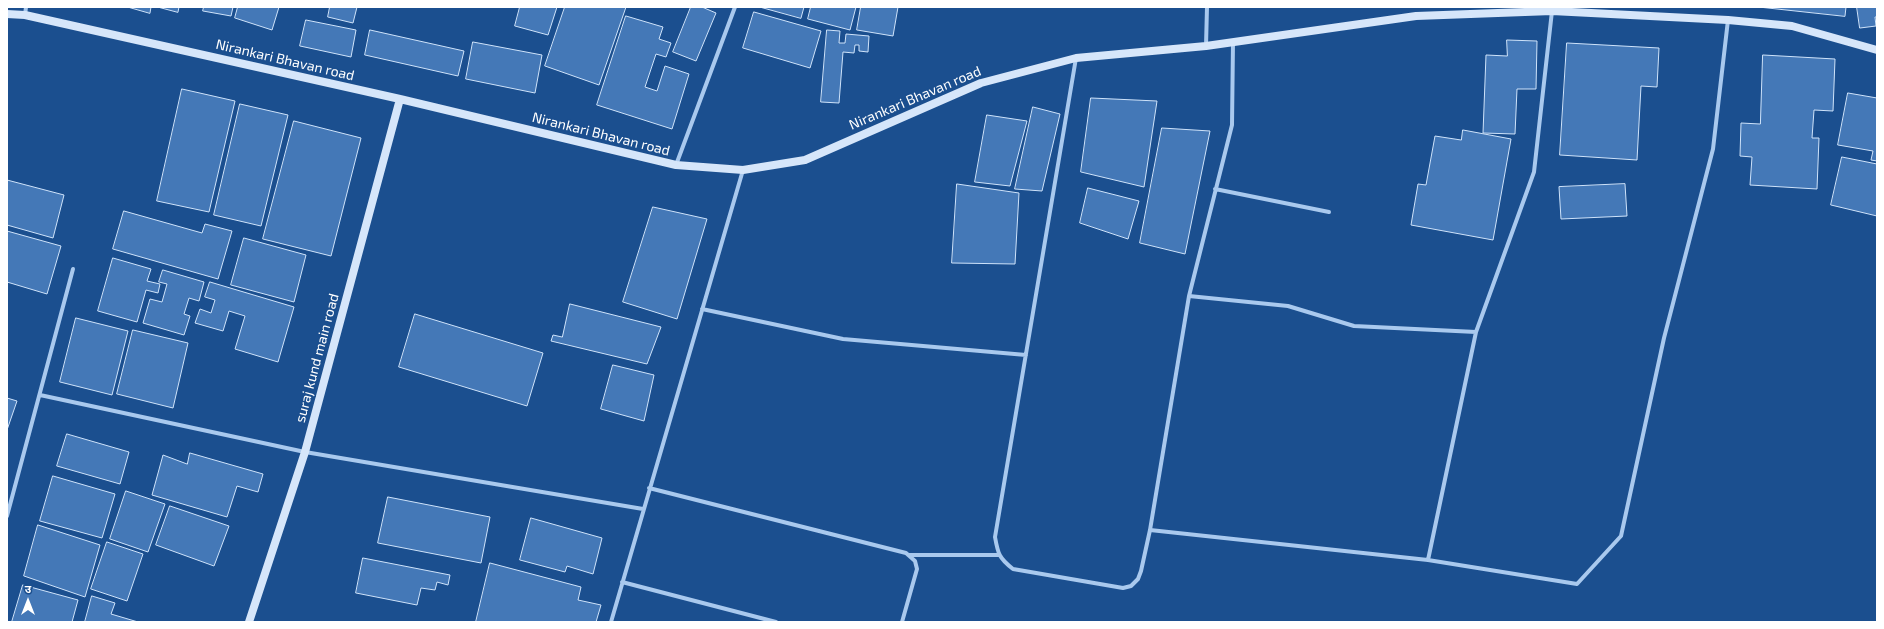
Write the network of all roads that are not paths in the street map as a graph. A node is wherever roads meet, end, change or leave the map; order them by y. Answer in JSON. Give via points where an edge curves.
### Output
{"nodes":[{"id":1,"x":735,"y":7,"type":"edge"},
{"id":2,"x":1207,"y":7,"type":"edge"},
{"id":3,"x":26,"y":11,"type":"edge"},
{"id":4,"x":1552,"y":11,"type":"junction"},
{"id":5,"x":7,"y":14,"type":"edge"},
{"id":6,"x":1728,"y":20,"type":"junction"},
{"id":7,"x":1233,"y":42,"type":"junction"},
{"id":8,"x":1206,"y":46,"type":"junction"},
{"id":9,"x":1877,"y":50,"type":"edge"},
{"id":10,"x":1076,"y":58,"type":"junction"},
{"id":11,"x":400,"y":99,"type":"junction"},
{"id":12,"x":676,"y":165,"type":"junction"},
{"id":13,"x":743,"y":170,"type":"junction"},
{"id":14,"x":1215,"y":189,"type":"junction"},
{"id":15,"x":1329,"y":212,"type":"dead end"},
{"id":16,"x":73,"y":269,"type":"dead end"},
{"id":17,"x":1189,"y":296,"type":"junction"},
{"id":18,"x":702,"y":308,"type":"junction"},
{"id":19,"x":1476,"y":332,"type":"junction"},
{"id":20,"x":1026,"y":355,"type":"junction"},
{"id":21,"x":40,"y":395,"type":"junction"},
{"id":22,"x":305,"y":452,"type":"junction"},
{"id":23,"x":649,"y":488,"type":"junction"},
{"id":24,"x":643,"y":509,"type":"junction"},
{"id":25,"x":7,"y":516,"type":"edge"},
{"id":26,"x":1150,"y":530,"type":"junction"},
{"id":27,"x":909,"y":555,"type":"junction"},
{"id":28,"x":999,"y":555,"type":"junction"},
{"id":29,"x":1428,"y":560,"type":"junction"},
{"id":30,"x":622,"y":582,"type":"junction"},
{"id":31,"x":249,"y":622,"type":"edge"},
{"id":32,"x":611,"y":622,"type":"edge"},
{"id":33,"x":776,"y":622,"type":"edge"},
{"id":34,"x":902,"y":622,"type":"edge"}],
"edges":[{"from":1,"to":12,"type":"street"},
{"from":2,"to":8,"type":"street"},
{"from":3,"to":5,"type":"street","name":"Nirankari Bhavan road"},
{"from":3,"to":11,"type":"street","name":"Nirankari Bhavan road"},
{"from":4,"to":6,"type":"street","name":"Nirankari Bhavan road"},
{"from":4,"to":7,"type":"street","name":"Nirankari Bhavan road","via":[[1416,16]]},
{"from":4,"to":19,"type":"street","via":[[1534,172]]},
{"from":6,"to":9,"type":"street","name":"Nirankari Bhavan road","via":[[1792,26]]},
{"from":6,"to":29,"type":"street","via":[[1713,148],[1664,338],[1621,536],[1577,584]]},
{"from":7,"to":8,"type":"street","name":"Nirankari Bhavan road"},
{"from":7,"to":14,"type":"street","via":[[1232,125]]},
{"from":8,"to":10,"type":"street","name":"Nirankari Bhavan road"},
{"from":10,"to":13,"type":"street","name":"Nirankari Bhavan road","via":[[981,82],[805,160]]},
{"from":10,"to":20,"type":"street"},
{"from":11,"to":12,"type":"street","name":"Nirankari Bhavan road"},
{"from":11,"to":22,"type":"street","name":"suraj kund main road"},
{"from":12,"to":13,"type":"street","name":"Nirankari Bhavan road"},
{"from":13,"to":18,"type":"street"},
{"from":14,"to":15,"type":"street"},
{"from":14,"to":17,"type":"street"},
{"from":16,"to":21,"type":"street"},
{"from":17,"to":19,"type":"street","via":[[1288,306],[1354,326]]},
{"from":17,"to":26,"type":"street"},
{"from":18,"to":20,"type":"street","via":[[843,339]]},
{"from":18,"to":23,"type":"street"},
{"from":19,"to":29,"type":"street"},
{"from":20,"to":28,"type":"street","via":[[995,537]]},
{"from":21,"to":22,"type":"street"},
{"from":21,"to":25,"type":"street"},
{"from":22,"to":24,"type":"street"},
{"from":22,"to":31,"type":"street","name":"suraj kund main road"},
{"from":23,"to":24,"type":"street"},
{"from":23,"to":27,"type":"street"},
{"from":24,"to":30,"type":"street"},
{"from":26,"to":28,"type":"street","via":[[1138,579],[1131,586],[1123,588],[1012,569]]},
{"from":26,"to":29,"type":"street"},
{"from":27,"to":28,"type":"street"},
{"from":27,"to":34,"type":"street","via":[[917,569]]},
{"from":30,"to":32,"type":"street"},
{"from":30,"to":33,"type":"street"}]}
